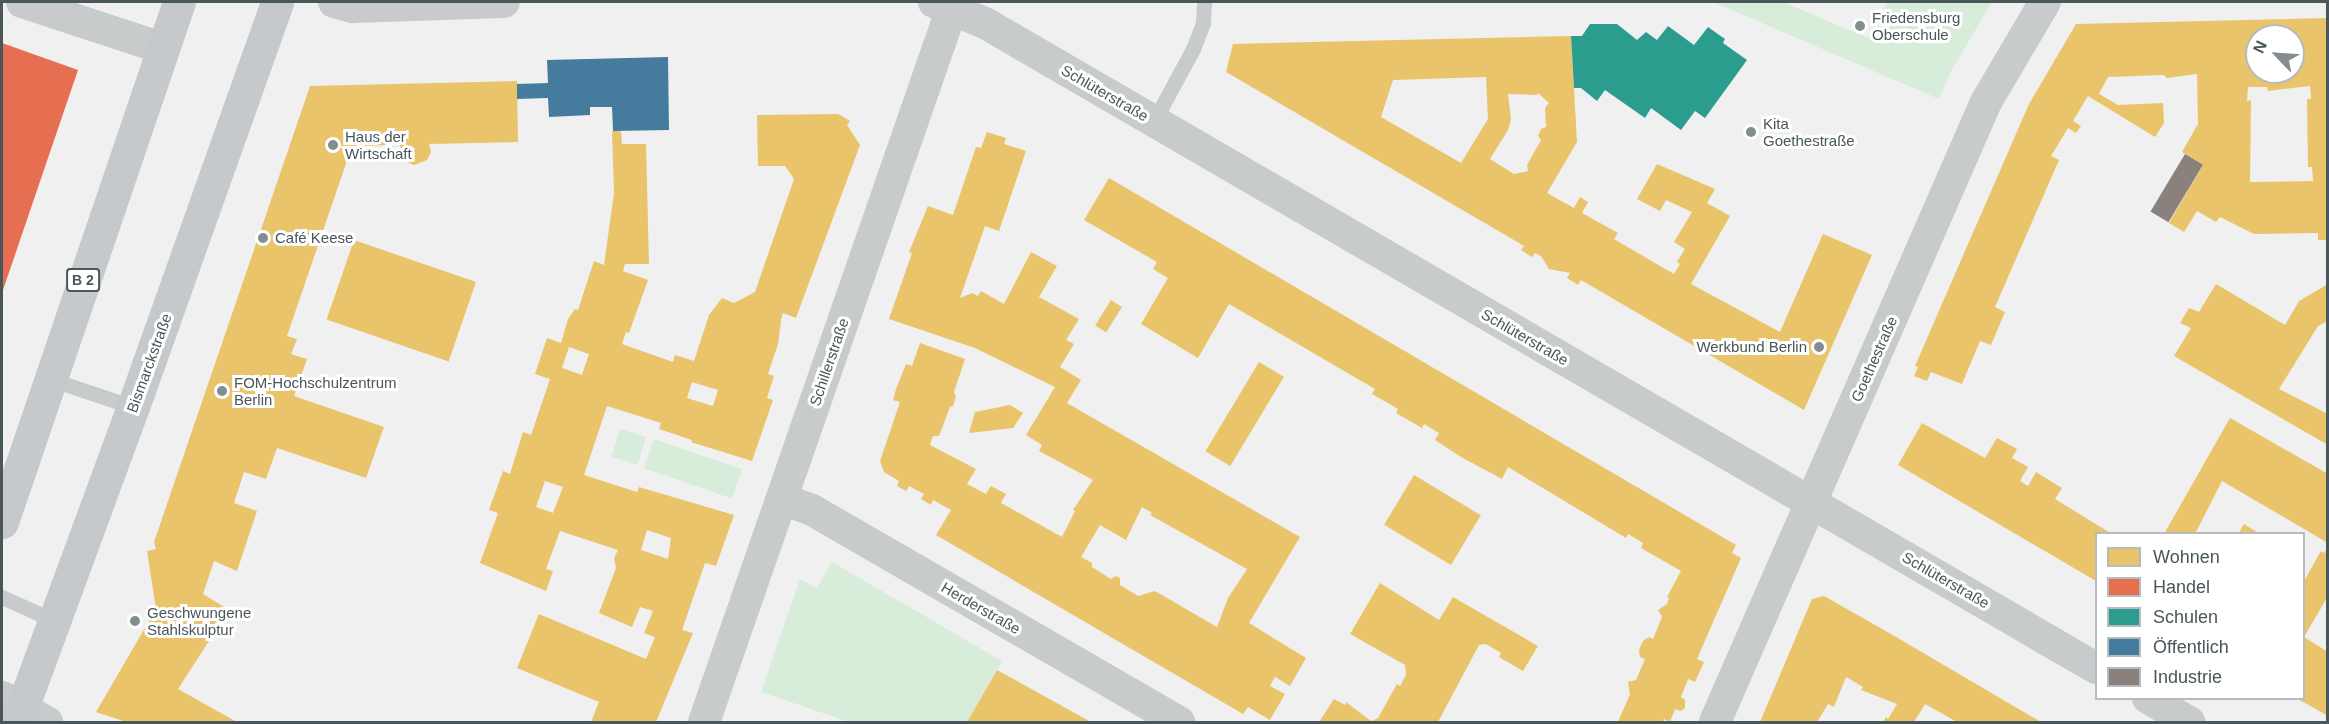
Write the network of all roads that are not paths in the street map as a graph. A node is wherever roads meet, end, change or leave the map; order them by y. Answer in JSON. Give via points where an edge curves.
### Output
{"nodes":[{"id":1,"x":22,"y":2,"type":"edge"},
{"id":2,"x":179,"y":2,"type":"edge"},
{"id":3,"x":277,"y":2,"type":"edge"},
{"id":4,"x":334,"y":2,"type":"edge"},
{"id":5,"x":504,"y":2,"type":"edge"},
{"id":6,"x":1204,"y":2,"type":"edge"},
{"id":7,"x":2045,"y":2,"type":"edge"},
{"id":8,"x":947,"y":4,"type":"edge"},
{"id":9,"x":162,"y":48,"type":"junction"},
{"id":10,"x":1154,"y":121,"type":"junction"},
{"id":11,"x":50,"y":379,"type":"junction"},
{"id":12,"x":133,"y":407,"type":"junction"},
{"id":13,"x":782,"y":499,"type":"junction"},
{"id":14,"x":1811,"y":501,"type":"junction"},
{"id":15,"x":2,"y":522,"type":"edge"},
{"id":16,"x":2,"y":597,"type":"edge"},
{"id":17,"x":53,"y":620,"type":"junction"},
{"id":18,"x":2095,"y":667,"type":"edge"},
{"id":19,"x":2150,"y":700,"type":"edge"},
{"id":20,"x":22,"y":713,"type":"edge"},
{"id":21,"x":704,"y":723,"type":"edge"},
{"id":22,"x":1179,"y":723,"type":"edge"},
{"id":23,"x":1715,"y":723,"type":"edge"},
{"id":24,"x":2189,"y":723,"type":"edge"}],
"edges":[{"from":1,"to":9,"type":"street"},
{"from":2,"to":9,"type":"main road","number":"B 2"},
{"from":3,"to":12,"type":"main road","name":"Bismarckstraße"},
{"from":4,"to":5,"type":"street","via":[[353,7]]},
{"from":6,"to":10,"type":"lane","via":[[1203,23],[1193,49]]},
{"from":7,"to":14,"type":"street","name":"Goethestraße","via":[[1986,102]]},
{"from":8,"to":10,"type":"street","name":"Schlüterstraße"},
{"from":8,"to":13,"type":"street","name":"Schillerstraße"},
{"from":9,"to":11,"type":"main road","number":"B 2"},
{"from":10,"to":14,"type":"street","name":"Schlüterstraße"},
{"from":11,"to":12,"type":"lane"},
{"from":11,"to":15,"type":"main road","number":"B 2"},
{"from":12,"to":17,"type":"main road","name":"Bismarckstraße"},
{"from":13,"to":21,"type":"street","name":"Schillerstraße"},
{"from":13,"to":22,"type":"street","name":"Herderstraße","via":[[812,510]]},
{"from":14,"to":18,"type":"street","name":"Schlüterstraße"},
{"from":14,"to":23,"type":"street","name":"Goethestraße"},
{"from":16,"to":17,"type":"lane"},
{"from":17,"to":20,"type":"main road","name":"Bismarckstraße"},
{"from":19,"to":24,"type":"street"}]}
